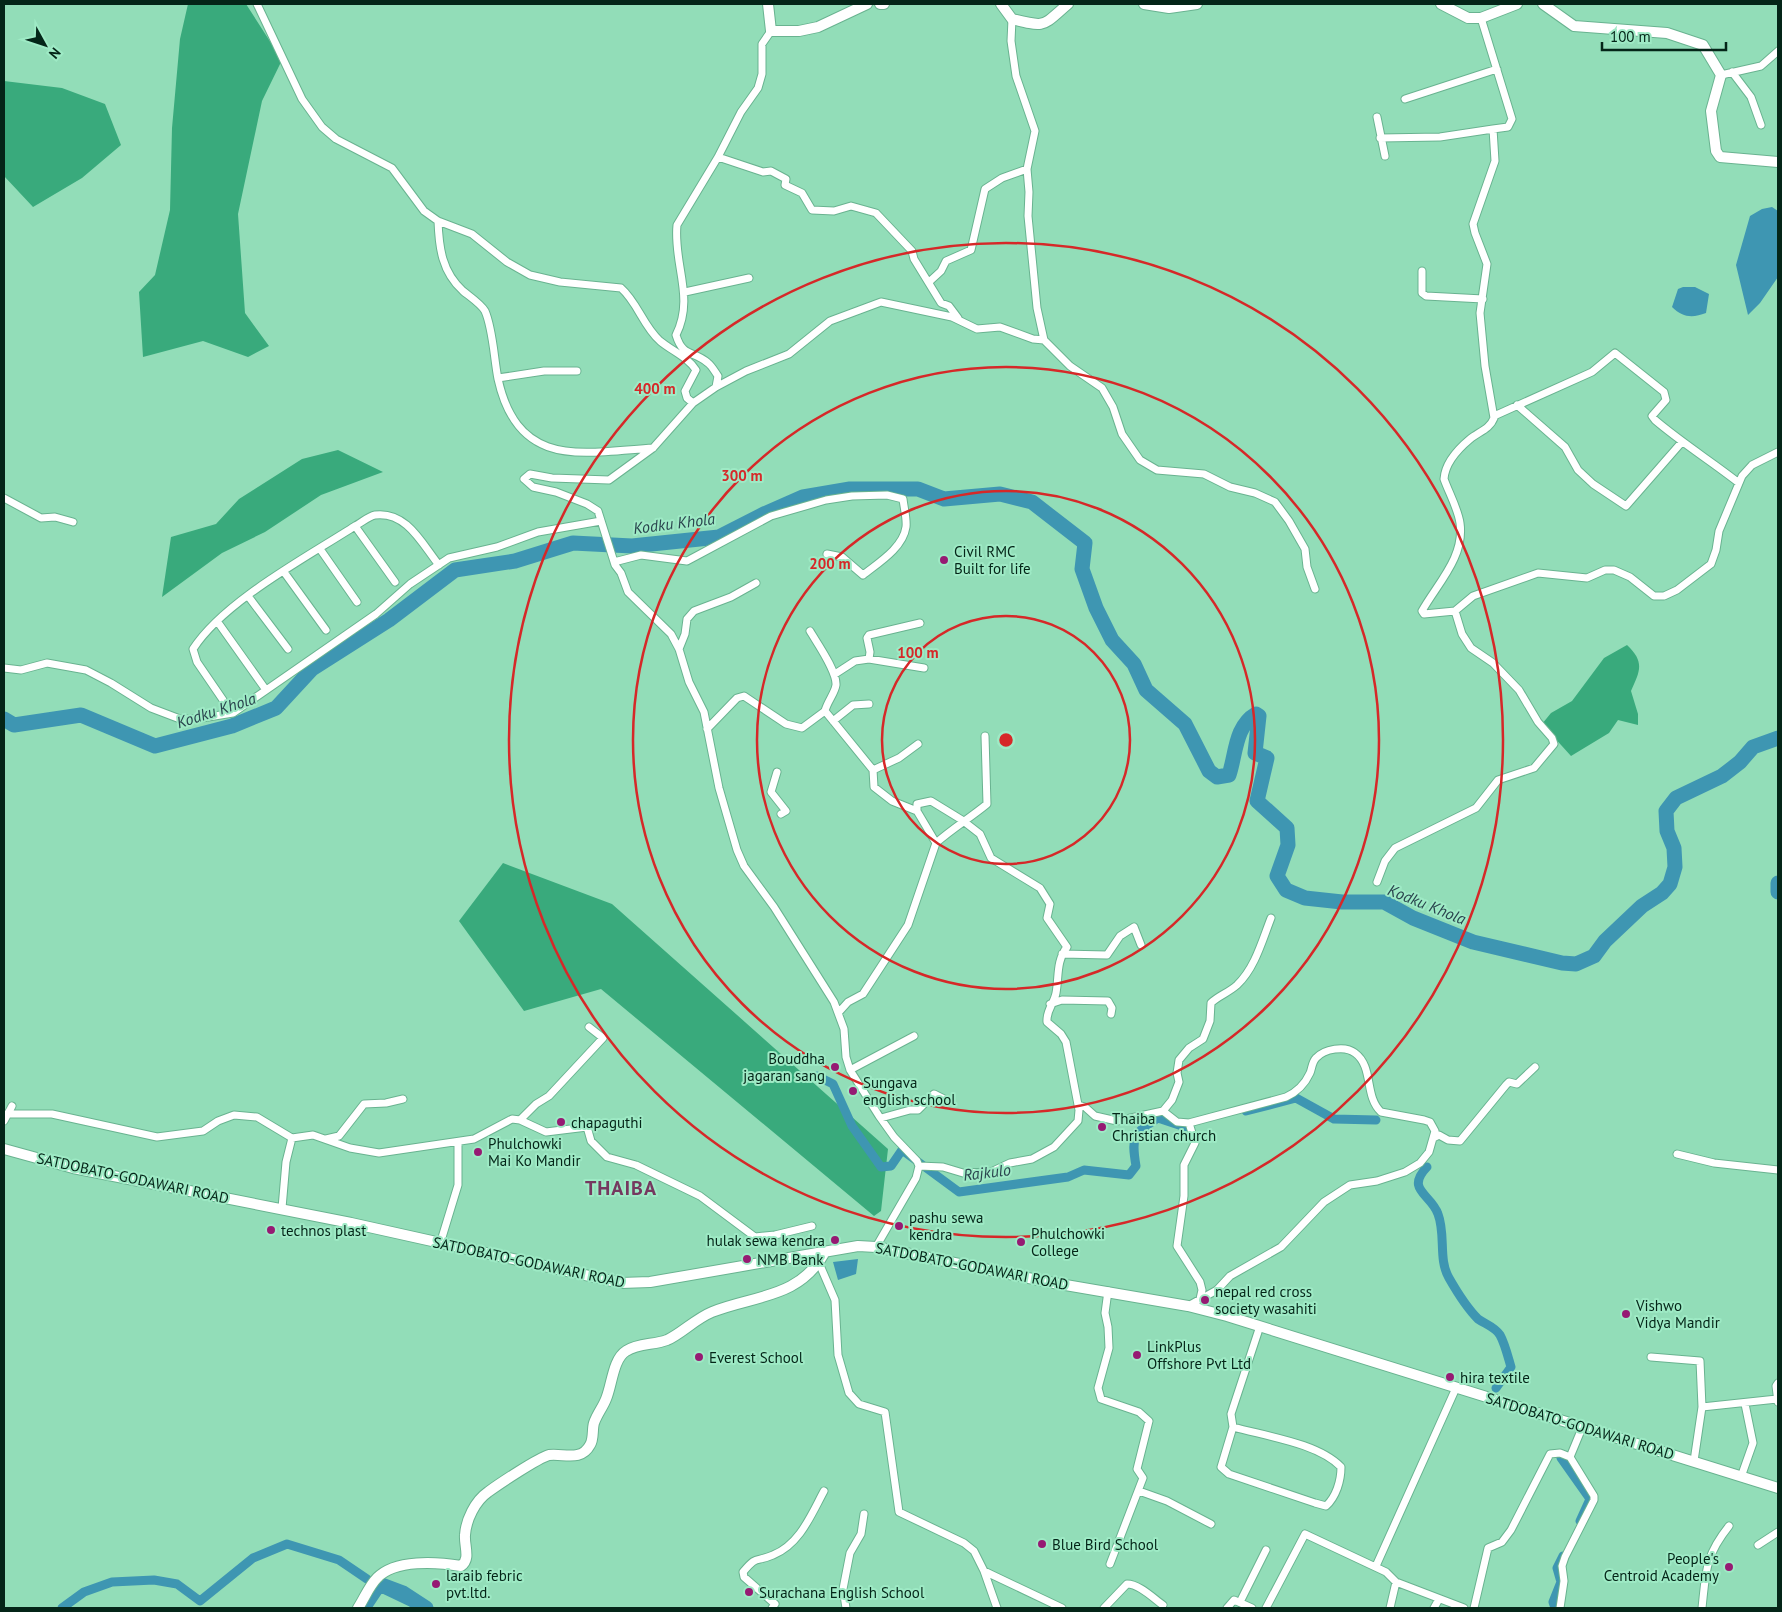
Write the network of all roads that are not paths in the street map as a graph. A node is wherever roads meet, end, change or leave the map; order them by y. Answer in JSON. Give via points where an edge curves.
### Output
{"nodes":[{"id":1,"x":258,"y":4,"type":"edge"},
{"id":2,"x":768,"y":4,"type":"edge"},
{"id":3,"x":866,"y":4,"type":"edge"},
{"id":4,"x":880,"y":4,"type":"edge"},
{"id":5,"x":884,"y":4,"type":"edge"},
{"id":6,"x":1001,"y":4,"type":"edge"},
{"id":7,"x":1068,"y":4,"type":"edge"},
{"id":8,"x":1144,"y":4,"type":"edge"},
{"id":9,"x":1197,"y":4,"type":"edge"},
{"id":10,"x":1441,"y":4,"type":"edge"},
{"id":11,"x":1517,"y":4,"type":"edge"},
{"id":12,"x":1549,"y":5,"type":"edge"},
{"id":13,"x":1012,"y":18,"type":"junction"},
{"id":14,"x":1481,"y":18,"type":"junction"},
{"id":15,"x":771,"y":31,"type":"junction"},
{"id":16,"x":1778,"y":51,"type":"edge"},
{"id":17,"x":1497,"y":69,"type":"junction"},
{"id":18,"x":1732,"y":72,"type":"junction"},
{"id":19,"x":1721,"y":74,"type":"junction"},
{"id":20,"x":1405,"y":99,"type":"dead end"},
{"id":21,"x":1377,"y":117,"type":"dead end"},
{"id":22,"x":1761,"y":125,"type":"dead end"},
{"id":23,"x":1493,"y":129,"type":"junction"},
{"id":24,"x":1380,"y":138,"type":"junction"},
{"id":25,"x":1385,"y":156,"type":"dead end"},
{"id":26,"x":718,"y":157,"type":"junction"},
{"id":27,"x":1778,"y":162,"type":"edge"},
{"id":28,"x":1027,"y":169,"type":"junction"},
{"id":29,"x":438,"y":221,"type":"junction"},
{"id":30,"x":1422,"y":272,"type":"dead end"},
{"id":31,"x":749,"y":278,"type":"dead end"},
{"id":32,"x":929,"y":282,"type":"junction"},
{"id":33,"x":685,"y":292,"type":"junction"},
{"id":34,"x":1483,"y":299,"type":"junction"},
{"id":35,"x":960,"y":320,"type":"junction"},
{"id":36,"x":1044,"y":340,"type":"junction"},
{"id":37,"x":577,"y":371,"type":"dead end"},
{"id":38,"x":498,"y":378,"type":"junction"},
{"id":39,"x":716,"y":387,"type":"junction"},
{"id":40,"x":693,"y":403,"type":"junction"},
{"id":41,"x":1517,"y":405,"type":"junction"},
{"id":42,"x":1494,"y":416,"type":"junction"},
{"id":43,"x":1681,"y":443,"type":"junction"},
{"id":44,"x":654,"y":448,"type":"junction"},
{"id":45,"x":1778,"y":452,"type":"edge"},
{"id":46,"x":1739,"y":483,"type":"junction"},
{"id":47,"x":4,"y":498,"type":"edge"},
{"id":48,"x":601,"y":521,"type":"junction"},
{"id":49,"x":72,"y":522,"type":"dead end"},
{"id":50,"x":355,"y":526,"type":"junction"},
{"id":51,"x":320,"y":549,"type":"junction"},
{"id":52,"x":827,"y":554,"type":"dead end"},
{"id":53,"x":614,"y":562,"type":"junction"},
{"id":54,"x":438,"y":565,"type":"junction"},
{"id":55,"x":284,"y":572,"type":"junction"},
{"id":56,"x":395,"y":582,"type":"dead end"},
{"id":57,"x":756,"y":582,"type":"dead end"},
{"id":58,"x":1315,"y":589,"type":"dead end"},
{"id":59,"x":248,"y":596,"type":"junction"},
{"id":60,"x":357,"y":602,"type":"dead end"},
{"id":61,"x":1455,"y":611,"type":"junction"},
{"id":62,"x":217,"y":621,"type":"junction"},
{"id":63,"x":920,"y":623,"type":"dead end"},
{"id":64,"x":326,"y":630,"type":"dead end"},
{"id":65,"x":810,"y":631,"type":"dead end"},
{"id":66,"x":679,"y":649,"type":"junction"},
{"id":67,"x":288,"y":650,"type":"dead end"},
{"id":68,"x":869,"y":659,"type":"junction"},
{"id":69,"x":4,"y":668,"type":"edge"},
{"id":70,"x":924,"y":668,"type":"dead end"},
{"id":71,"x":835,"y":674,"type":"junction"},
{"id":72,"x":266,"y":690,"type":"junction"},
{"id":73,"x":223,"y":700,"type":"dead end"},
{"id":74,"x":869,"y":704,"type":"dead end"},
{"id":75,"x":825,"y":711,"type":"junction"},
{"id":76,"x":833,"y":721,"type":"junction"},
{"id":77,"x":707,"y":729,"type":"junction"},
{"id":78,"x":985,"y":736,"type":"dead end"},
{"id":79,"x":918,"y":744,"type":"dead end"},
{"id":80,"x":873,"y":770,"type":"junction"},
{"id":81,"x":778,"y":772,"type":"dead end"},
{"id":82,"x":917,"y":811,"type":"junction"},
{"id":83,"x":781,"y":814,"type":"dead end"},
{"id":84,"x":962,"y":820,"type":"junction"},
{"id":85,"x":936,"y":842,"type":"junction"},
{"id":86,"x":1377,"y":882,"type":"dead end"},
{"id":87,"x":1271,"y":918,"type":"dead end"},
{"id":88,"x":1141,"y":945,"type":"dead end"},
{"id":89,"x":1062,"y":954,"type":"junction"},
{"id":90,"x":1050,"y":1004,"type":"junction"},
{"id":91,"x":839,"y":1012,"type":"junction"},
{"id":92,"x":1111,"y":1014,"type":"dead end"},
{"id":93,"x":590,"y":1028,"type":"dead end"},
{"id":94,"x":914,"y":1036,"type":"dead end"},
{"id":95,"x":1535,"y":1067,"type":"dead end"},
{"id":96,"x":850,"y":1070,"type":"junction"},
{"id":97,"x":403,"y":1098,"type":"dead end"},
{"id":98,"x":948,"y":1101,"type":"dead end"},
{"id":99,"x":12,"y":1106,"type":"dead end"},
{"id":100,"x":1078,"y":1106,"type":"junction"},
{"id":101,"x":1163,"y":1111,"type":"junction"},
{"id":102,"x":5,"y":1117,"type":"edge"},
{"id":103,"x":881,"y":1118,"type":"junction"},
{"id":104,"x":520,"y":1120,"type":"junction"},
{"id":105,"x":1189,"y":1122,"type":"junction"},
{"id":106,"x":1435,"y":1136,"type":"junction"},
{"id":107,"x":292,"y":1138,"type":"junction"},
{"id":108,"x":326,"y":1140,"type":"junction"},
{"id":109,"x":458,"y":1142,"type":"junction"},
{"id":110,"x":4,"y":1149,"type":"edge"},
{"id":111,"x":1677,"y":1154,"type":"dead end"},
{"id":112,"x":919,"y":1166,"type":"junction"},
{"id":113,"x":1778,"y":1170,"type":"edge"},
{"id":114,"x":282,"y":1208,"type":"junction"},
{"id":115,"x":812,"y":1226,"type":"dead end"},
{"id":116,"x":440,"y":1244,"type":"junction"},
{"id":117,"x":876,"y":1247,"type":"junction"},
{"id":118,"x":825,"y":1252,"type":"junction"},
{"id":119,"x":818,"y":1264,"type":"junction"},
{"id":120,"x":1108,"y":1291,"type":"junction"},
{"id":121,"x":1200,"y":1299,"type":"junction"},
{"id":122,"x":1188,"y":1306,"type":"junction"},
{"id":123,"x":1260,"y":1326,"type":"junction"},
{"id":124,"x":1651,"y":1357,"type":"dead end"},
{"id":125,"x":1778,"y":1383,"type":"edge"},
{"id":126,"x":1456,"y":1388,"type":"junction"},
{"id":127,"x":1778,"y":1400,"type":"edge"},
{"id":128,"x":1746,"y":1404,"type":"junction"},
{"id":129,"x":1702,"y":1407,"type":"junction"},
{"id":130,"x":1233,"y":1427,"type":"junction"},
{"id":131,"x":1582,"y":1428,"type":"junction"},
{"id":132,"x":1570,"y":1457,"type":"junction"},
{"id":133,"x":1694,"y":1461,"type":"junction"},
{"id":134,"x":1741,"y":1477,"type":"junction"},
{"id":135,"x":1778,"y":1488,"type":"edge"},
{"id":136,"x":824,"y":1491,"type":"dead end"},
{"id":137,"x":1139,"y":1491,"type":"junction"},
{"id":138,"x":864,"y":1514,"type":"dead end"},
{"id":139,"x":1211,"y":1524,"type":"dead end"},
{"id":140,"x":1728,"y":1526,"type":"dead end"},
{"id":141,"x":1778,"y":1532,"type":"edge"},
{"id":142,"x":1758,"y":1544,"type":"dead end"},
{"id":143,"x":1266,"y":1550,"type":"dead end"},
{"id":144,"x":1110,"y":1564,"type":"dead end"},
{"id":145,"x":1376,"y":1566,"type":"junction"},
{"id":146,"x":984,"y":1571,"type":"junction"},
{"id":147,"x":1396,"y":1582,"type":"junction"},
{"id":148,"x":1439,"y":1599,"type":"junction"},
{"id":149,"x":1240,"y":1602,"type":"junction"},
{"id":150,"x":1163,"y":1605,"type":"dead end"},
{"id":151,"x":358,"y":1608,"type":"edge"},
{"id":152,"x":772,"y":1608,"type":"edge"},
{"id":153,"x":846,"y":1608,"type":"edge"},
{"id":154,"x":997,"y":1608,"type":"edge"},
{"id":155,"x":1062,"y":1608,"type":"edge"},
{"id":156,"x":1104,"y":1608,"type":"edge"},
{"id":157,"x":1227,"y":1608,"type":"edge"},
{"id":158,"x":1252,"y":1608,"type":"edge"},
{"id":159,"x":1266,"y":1608,"type":"edge"},
{"id":160,"x":1390,"y":1608,"type":"edge"},
{"id":161,"x":1434,"y":1608,"type":"edge"},
{"id":162,"x":1464,"y":1608,"type":"edge"},
{"id":163,"x":1474,"y":1608,"type":"edge"},
{"id":164,"x":1560,"y":1608,"type":"edge"},
{"id":165,"x":1702,"y":1608,"type":"edge"}],
"edges":[{"from":1,"to":29,"type":"street","via":[[302,99],[322,127],[336,139],[392,168],[424,210]]},
{"from":2,"to":15,"type":"street"},
{"from":3,"to":15,"type":"street","via":[[818,27]]},
{"from":4,"to":5,"type":"street"},
{"from":6,"to":13,"type":"street"},
{"from":7,"to":13,"type":"street","via":[[1043,25]]},
{"from":8,"to":9,"type":"street","via":[[1169,8]]},
{"from":10,"to":14,"type":"street","via":[[1468,18]]},
{"from":11,"to":14,"type":"street"},
{"from":12,"to":19,"type":"street","via":[[1574,26],[1667,32],[1703,45]]},
{"from":13,"to":28,"type":"street","via":[[1011,41],[1016,76],[1035,131]]},
{"from":14,"to":17,"type":"street"},
{"from":15,"to":26,"type":"street","via":[[762,44],[762,74],[758,88],[741,112]]},
{"from":16,"to":18,"type":"street","via":[[1761,66]]},
{"from":17,"to":20,"type":"street"},
{"from":17,"to":23,"type":"street","via":[[1512,119],[1508,127]]},
{"from":18,"to":19,"type":"street"},
{"from":18,"to":22,"type":"street","via":[[1751,97]]},
{"from":19,"to":27,"type":"street","via":[[1711,111],[1716,151],[1720,157]]},
{"from":21,"to":24,"type":"street"},
{"from":23,"to":24,"type":"street","via":[[1440,137]]},
{"from":23,"to":34,"type":"street","via":[[1495,161],[1474,220],[1475,233],[1487,264]]},
{"from":24,"to":25,"type":"street"},
{"from":26,"to":32,"type":"street","via":[[763,172],[771,171],[786,179],[785,185],[802,194],[812,210],[834,211],[851,206],[876,214],[912,251]]},
{"from":26,"to":33,"type":"street","via":[[678,225],[676,238]]},
{"from":28,"to":32,"type":"street","via":[[1002,178],[985,189],[970,250],[946,261]]},
{"from":28,"to":36,"type":"street","via":[[1036,308]]},
{"from":29,"to":38,"type":"street","via":[[439,245],[446,270],[458,287],[484,310]]},
{"from":29,"to":40,"type":"street","via":[[472,234],[507,262],[530,275],[560,282],[622,288],[649,330],[692,363],[696,370],[685,391]]},
{"from":30,"to":34,"type":"street","via":[[1422,293],[1426,296]]},
{"from":31,"to":33,"type":"street"},
{"from":32,"to":35,"type":"street","via":[[941,303],[949,306]]},
{"from":33,"to":39,"type":"street","via":[[682,323],[676,335],[680,347],[708,362],[718,376]]},
{"from":34,"to":42,"type":"street","via":[[1480,313]]},
{"from":35,"to":36,"type":"street","via":[[976,329],[1000,327],[1034,340]]},
{"from":35,"to":39,"type":"street","via":[[881,302],[830,321],[789,354]]},
{"from":36,"to":58,"type":"street","via":[[1070,366],[1102,388],[1113,407],[1122,434],[1140,460],[1157,470],[1204,474],[1230,487],[1275,502],[1305,549],[1306,568]]},
{"from":37,"to":38,"type":"street","via":[[544,371]]},
{"from":38,"to":44,"type":"street","via":[[505,407],[542,446],[574,454]]},
{"from":39,"to":40,"type":"street"},
{"from":40,"to":44,"type":"street"},
{"from":41,"to":42,"type":"street"},
{"from":41,"to":43,"type":"street","via":[[1565,448],[1578,470],[1593,484],[1626,506]]},
{"from":41,"to":43,"type":"street","via":[[1592,372],[1615,353],[1664,392],[1666,400],[1652,418]]},
{"from":42,"to":61,"type":"street","via":[[1490,426],[1470,439],[1444,472],[1460,522],[1460,533],[1456,556],[1422,611],[1424,614]]},
{"from":43,"to":46,"type":"street"},
{"from":44,"to":48,"type":"street","via":[[609,480],[530,474],[524,479],[534,487],[587,504],[598,511]]},
{"from":45,"to":46,"type":"street","via":[[1752,465]]},
{"from":46,"to":61,"type":"street","via":[[1719,530],[1711,564],[1664,596],[1654,596],[1630,577],[1614,570],[1605,570],[1587,578],[1538,573],[1473,596]]},
{"from":47,"to":49,"type":"street","via":[[41,518],[55,517]]},
{"from":48,"to":53,"type":"street"},
{"from":48,"to":54,"type":"street","via":[[538,532],[497,547],[449,558]]},
{"from":50,"to":51,"type":"street"},
{"from":50,"to":54,"type":"street","via":[[374,515],[392,516],[407,524]]},
{"from":50,"to":56,"type":"street"},
{"from":51,"to":55,"type":"street"},
{"from":51,"to":60,"type":"street"},
{"from":52,"to":53,"type":"street","via":[[842,557],[863,575],[900,541],[906,528],[903,499],[887,495],[826,500],[771,516],[687,561],[641,555]]},
{"from":53,"to":66,"type":"street","via":[[628,592],[671,634]]},
{"from":54,"to":72,"type":"street","via":[[376,614]]},
{"from":55,"to":59,"type":"street"},
{"from":55,"to":64,"type":"street"},
{"from":57,"to":66,"type":"street","via":[[732,598],[694,611],[688,619]]},
{"from":59,"to":62,"type":"street"},
{"from":59,"to":67,"type":"street"},
{"from":61,"to":86,"type":"street","via":[[1462,634],[1471,648],[1493,663],[1519,690],[1554,744],[1534,768],[1498,780],[1476,808],[1395,848],[1385,861]]},
{"from":62,"to":72,"type":"street"},
{"from":62,"to":73,"type":"street","via":[[193,649],[197,662]]},
{"from":63,"to":68,"type":"street","via":[[869,635]]},
{"from":65,"to":71,"type":"street"},
{"from":66,"to":77,"type":"street","via":[[689,682],[704,712]]},
{"from":68,"to":70,"type":"street"},
{"from":68,"to":71,"type":"street","via":[[855,661]]},
{"from":69,"to":72,"type":"street","via":[[21,670],[47,664],[86,670],[151,708],[180,719],[233,713]]},
{"from":71,"to":75,"type":"street","via":[[836,686]]},
{"from":74,"to":76,"type":"street","via":[[853,705]]},
{"from":75,"to":76,"type":"street"},
{"from":75,"to":77,"type":"street","via":[[802,728],[786,724],[744,696],[737,698]]},
{"from":76,"to":80,"type":"street"},
{"from":77,"to":91,"type":"street","via":[[719,788],[744,866],[774,907]]},
{"from":78,"to":84,"type":"street","via":[[987,804],[970,818]]},
{"from":79,"to":80,"type":"street","via":[[899,758]]},
{"from":80,"to":82,"type":"street","via":[[874,786],[892,801]]},
{"from":81,"to":83,"type":"street","via":[[771,792],[786,811]]},
{"from":82,"to":84,"type":"street","via":[[917,804],[931,801]]},
{"from":82,"to":85,"type":"street"},
{"from":84,"to":85,"type":"street"},
{"from":84,"to":89,"type":"street","via":[[980,834],[991,858],[1040,888],[1050,904],[1048,918],[1067,947]]},
{"from":85,"to":91,"type":"street","via":[[908,925],[863,994],[848,1002]]},
{"from":87,"to":101,"type":"street","via":[[1250,970],[1226,994],[1210,1003],[1210,1022],[1203,1039],[1179,1060],[1179,1082],[1172,1100]]},
{"from":88,"to":89,"type":"street","via":[[1134,927],[1120,936],[1107,954]]},
{"from":89,"to":90,"type":"street","via":[[1056,994]]},
{"from":90,"to":92,"type":"street","via":[[1062,1000],[1108,1000]]},
{"from":90,"to":100,"type":"street","via":[[1047,1022],[1066,1042]]},
{"from":91,"to":96,"type":"street"},
{"from":93,"to":104,"type":"street","via":[[603,1038],[549,1096]]},
{"from":94,"to":96,"type":"street"},
{"from":95,"to":106,"type":"street","via":[[1516,1084],[1509,1082],[1460,1141]]},
{"from":96,"to":103,"type":"street"},
{"from":97,"to":108,"type":"street","via":[[364,1104],[338,1136]]},
{"from":98,"to":103,"type":"street","via":[[934,1094],[918,1110]]},
{"from":99,"to":102,"type":"street"},
{"from":100,"to":101,"type":"street","via":[[1085,1107],[1095,1116],[1117,1121]]},
{"from":100,"to":112,"type":"street","via":[[1078,1121],[1054,1147],[1032,1158],[991,1172],[963,1173],[943,1166]]},
{"from":101,"to":105,"type":"street","via":[[1177,1122]]},
{"from":102,"to":107,"type":"street","via":[[52,1114],[157,1137],[203,1131],[234,1115],[257,1117]]},
{"from":103,"to":112,"type":"street"},
{"from":104,"to":109,"type":"street","via":[[512,1119],[484,1135]]},
{"from":104,"to":115,"type":"street","via":[[546,1132],[587,1128],[591,1141],[607,1157],[636,1165],[700,1196],[756,1237]]},
{"from":105,"to":106,"type":"street","via":[[1292,1094],[1306,1080],[1314,1060],[1329,1051],[1345,1048],[1354,1051],[1366,1066],[1370,1091],[1381,1112],[1430,1122]]},
{"from":105,"to":121,"type":"street","via":[[1195,1143],[1184,1165],[1184,1196],[1177,1246],[1200,1282]]},
{"from":106,"to":121,"type":"street","via":[[1429,1152],[1420,1163],[1396,1175],[1350,1185],[1324,1202],[1281,1247],[1230,1276],[1217,1290]]},
{"from":107,"to":108,"type":"street","via":[[313,1134]]},
{"from":107,"to":114,"type":"street","via":[[286,1162]]},
{"from":108,"to":109,"type":"street","via":[[379,1153]]},
{"from":109,"to":116,"type":"street","via":[[458,1186]]},
{"from":110,"to":114,"type":"street","name":"SATDOBATO-GODAWARI ROAD","via":[[73,1168]]},
{"from":111,"to":113,"type":"street","via":[[1714,1163]]},
{"from":112,"to":117,"type":"street"},
{"from":114,"to":116,"type":"street","name":"SATDOBATO-GODAWARI ROAD"},
{"from":116,"to":118,"type":"street","name":"SATDOBATO-GODAWARI ROAD","via":[[629,1284]]},
{"from":117,"to":118,"type":"street","name":"SATDOBATO-GODAWARI ROAD","via":[[858,1246]]},
{"from":117,"to":120,"type":"street","name":"SATDOBATO-GODAWARI ROAD"},
{"from":118,"to":119,"type":"street"},
{"from":119,"to":146,"type":"street","via":[[835,1300],[838,1354],[849,1393],[859,1404],[885,1412],[900,1512],[964,1543],[974,1551]]},
{"from":119,"to":151,"type":"street","via":[[798,1282],[772,1296],[713,1312],[692,1322],[668,1340],[625,1351],[595,1422],[591,1444],[585,1451],[575,1456],[539,1458],[486,1494],[470,1515],[465,1535],[465,1563],[460,1566],[437,1562],[412,1564],[392,1569],[376,1579]]},
{"from":120,"to":122,"type":"street","name":"SATDOBATO-GODAWARI ROAD"},
{"from":120,"to":137,"type":"street","via":[[1105,1312],[1109,1348],[1098,1394],[1101,1399],[1139,1412],[1150,1422],[1138,1469],[1143,1478]]},
{"from":121,"to":122,"type":"street"},
{"from":122,"to":123,"type":"street","name":"SATDOBATO-GODAWARI ROAD"},
{"from":123,"to":126,"type":"street","name":"SATDOBATO-GODAWARI ROAD"},
{"from":123,"to":130,"type":"street","via":[[1232,1414]]},
{"from":124,"to":129,"type":"street","via":[[1700,1361]]},
{"from":125,"to":127,"type":"street"},
{"from":126,"to":131,"type":"street","name":"SATDOBATO-GODAWARI ROAD"},
{"from":126,"to":145,"type":"street"},
{"from":127,"to":128,"type":"street"},
{"from":128,"to":129,"type":"street"},
{"from":128,"to":134,"type":"street","via":[[1753,1443]]},
{"from":129,"to":133,"type":"street"},
{"from":130,"to":130,"type":"street","via":[[1221,1467],[1229,1474],[1326,1506],[1332,1500],[1341,1477],[1341,1467],[1334,1461],[1320,1452]]},
{"from":131,"to":132,"type":"street"},
{"from":131,"to":133,"type":"street","name":"SATDOBATO-GODAWARI ROAD"},
{"from":132,"to":163,"type":"street","via":[[1550,1454],[1511,1530],[1502,1542],[1488,1548]]},
{"from":132,"to":164,"type":"street","via":[[1594,1500],[1565,1556]]},
{"from":133,"to":134,"type":"street","name":"SATDOBATO-GODAWARI ROAD"},
{"from":134,"to":135,"type":"street","name":"SATDOBATO-GODAWARI ROAD"},
{"from":136,"to":152,"type":"street","via":[[804,1528],[791,1544],[773,1555],[754,1559],[743,1572],[744,1577],[775,1604]]},
{"from":137,"to":139,"type":"street","via":[[1167,1500]]},
{"from":137,"to":144,"type":"street"},
{"from":138,"to":153,"type":"street","via":[[861,1534],[850,1553],[843,1589]]},
{"from":140,"to":165,"type":"street","via":[[1706,1563]]},
{"from":141,"to":142,"type":"street"},
{"from":143,"to":149,"type":"street"},
{"from":145,"to":147,"type":"street"},
{"from":145,"to":159,"type":"street","via":[[1304,1534]]},
{"from":146,"to":154,"type":"street"},
{"from":146,"to":155,"type":"street"},
{"from":147,"to":148,"type":"street"},
{"from":147,"to":160,"type":"street"},
{"from":148,"to":161,"type":"street"},
{"from":148,"to":162,"type":"street"},
{"from":149,"to":157,"type":"street","via":[[1234,1600]]},
{"from":149,"to":158,"type":"street"},
{"from":150,"to":156,"type":"street","via":[[1127,1584]]}]}
